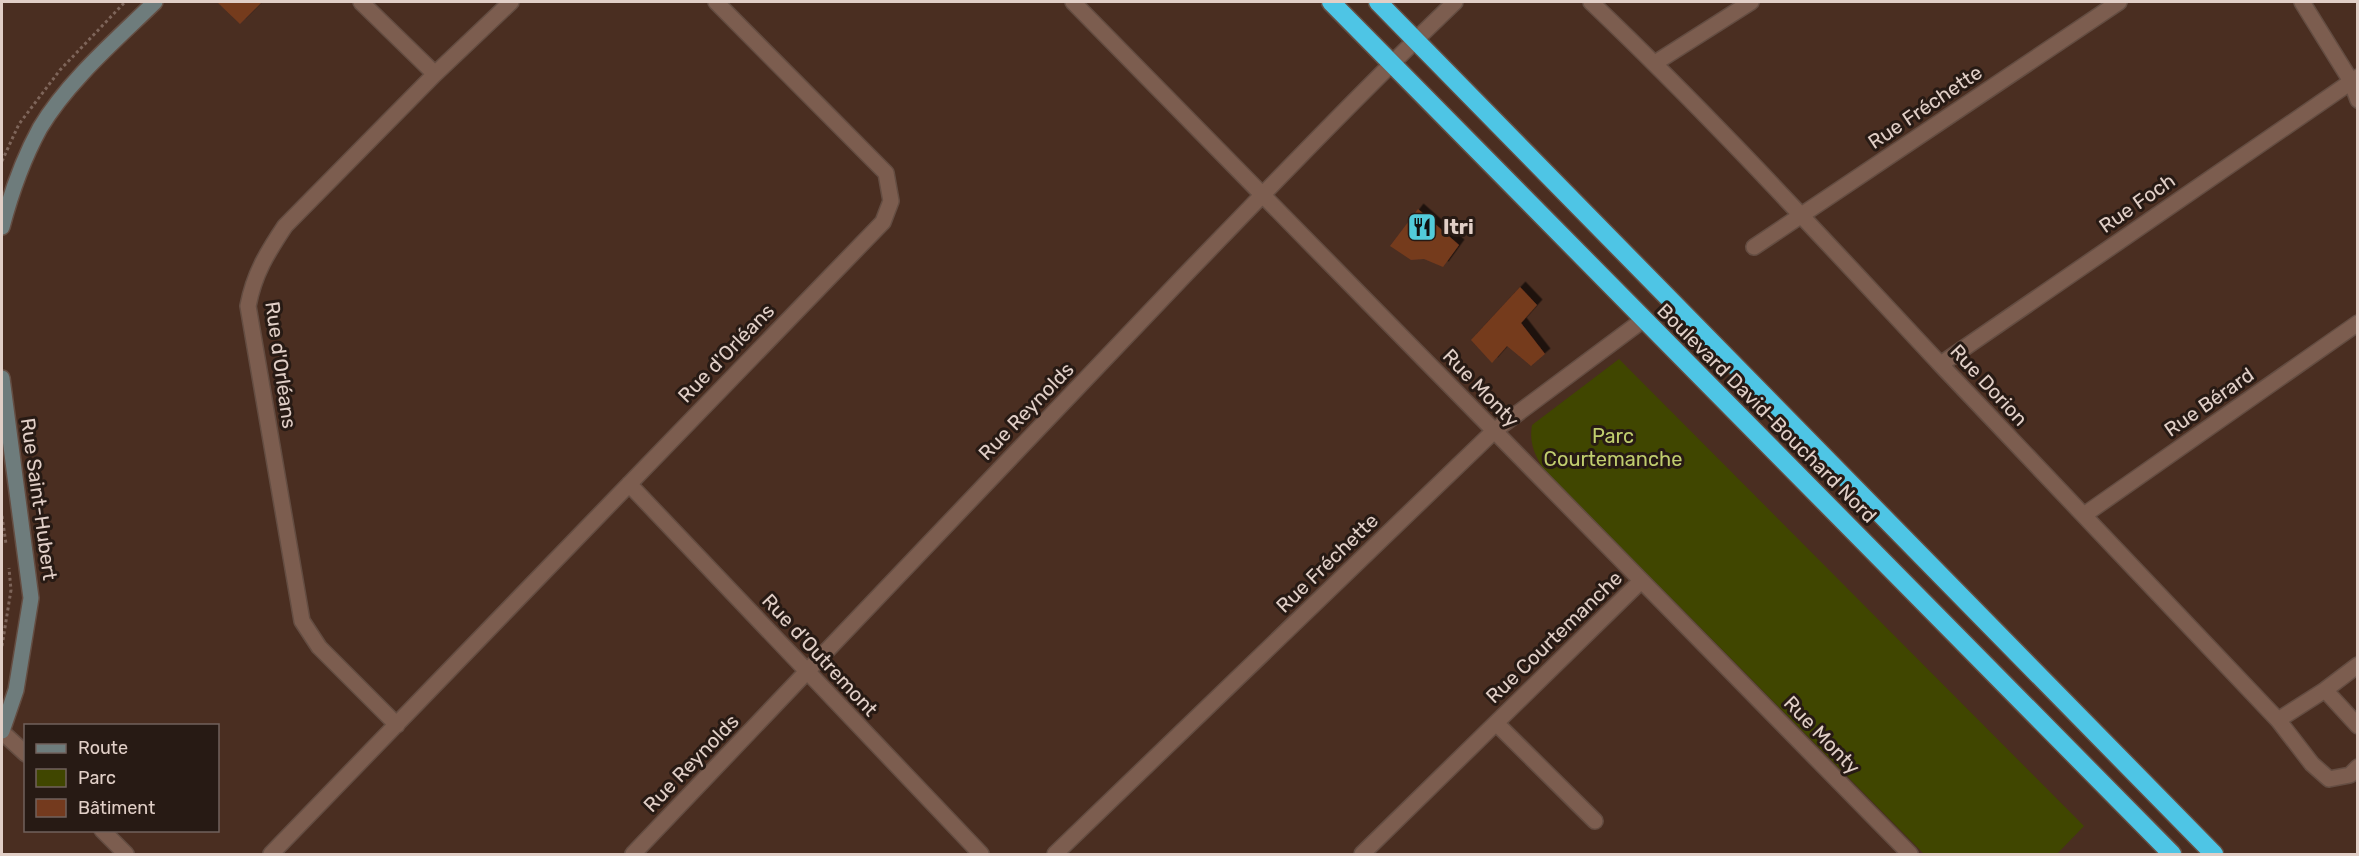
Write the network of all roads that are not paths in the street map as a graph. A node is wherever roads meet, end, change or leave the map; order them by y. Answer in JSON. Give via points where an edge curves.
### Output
{"nodes":[{"id":1,"x":155,"y":2,"type":"edge"},
{"id":2,"x":361,"y":2,"type":"edge"},
{"id":3,"x":511,"y":2,"type":"edge"},
{"id":4,"x":716,"y":2,"type":"edge"},
{"id":5,"x":1073,"y":2,"type":"edge"},
{"id":6,"x":1331,"y":2,"type":"edge"},
{"id":7,"x":1378,"y":2,"type":"edge"},
{"id":8,"x":1455,"y":2,"type":"edge"},
{"id":9,"x":1591,"y":2,"type":"edge"},
{"id":10,"x":1751,"y":2,"type":"edge"},
{"id":11,"x":2119,"y":2,"type":"edge"},
{"id":12,"x":2302,"y":2,"type":"edge"},
{"id":13,"x":1415,"y":40,"type":"junction"},
{"id":14,"x":1392,"y":63,"type":"junction"},
{"id":15,"x":1656,"y":63,"type":"junction"},
{"id":16,"x":435,"y":74,"type":"junction"},
{"id":17,"x":2354,"y":79,"type":"edge"},
{"id":18,"x":2358,"y":100,"type":"edge"},
{"id":19,"x":1263,"y":195,"type":"junction"},
{"id":20,"x":1803,"y":215,"type":"junction"},
{"id":21,"x":2,"y":227,"type":"edge"},
{"id":22,"x":1754,"y":247,"type":"dead end"},
{"id":23,"x":1643,"y":320,"type":"junction"},
{"id":24,"x":2358,"y":323,"type":"edge"},
{"id":25,"x":1941,"y":364,"type":"junction"},
{"id":26,"x":2,"y":378,"type":"edge"},
{"id":27,"x":1494,"y":431,"type":"junction"},
{"id":28,"x":629,"y":483,"type":"junction"},
{"id":29,"x":2084,"y":515,"type":"junction"},
{"id":30,"x":1641,"y":581,"type":"junction"},
{"id":31,"x":2358,"y":666,"type":"edge"},
{"id":32,"x":808,"y":673,"type":"junction"},
{"id":33,"x":2325,"y":690,"type":"junction"},
{"id":34,"x":2278,"y":720,"type":"junction"},
{"id":35,"x":1496,"y":723,"type":"junction"},
{"id":36,"x":397,"y":725,"type":"junction"},
{"id":37,"x":2358,"y":726,"type":"edge"},
{"id":38,"x":2,"y":731,"type":"edge"},
{"id":39,"x":24,"y":752,"type":"edge"},
{"id":40,"x":2358,"y":767,"type":"edge"},
{"id":41,"x":1595,"y":821,"type":"dead end"},
{"id":42,"x":103,"y":832,"type":"edge"},
{"id":43,"x":126,"y":855,"type":"edge"},
{"id":44,"x":271,"y":855,"type":"edge"},
{"id":45,"x":633,"y":855,"type":"edge"},
{"id":46,"x":981,"y":855,"type":"edge"},
{"id":47,"x":1055,"y":855,"type":"edge"},
{"id":48,"x":1362,"y":855,"type":"edge"},
{"id":49,"x":1910,"y":855,"type":"edge"},
{"id":50,"x":2172,"y":855,"type":"edge"},
{"id":51,"x":2214,"y":855,"type":"edge"}],
"edges":[{"from":1,"to":21,"type":"street","via":[[76,80],[41,127],[12,190]]},
{"from":2,"to":16,"type":"street"},
{"from":3,"to":16,"type":"street","name":"Rue d'Orléans"},
{"from":4,"to":28,"type":"street","name":"Rue d'Orléans","via":[[886,173],[891,201],[883,222]]},
{"from":5,"to":19,"type":"street","name":"Rue Monty"},
{"from":6,"to":14,"type":"highway","name":"Boulevard David-Bouchard Nord"},
{"from":7,"to":13,"type":"highway","name":"Boulevard David-Bouchard Nord"},
{"from":8,"to":13,"type":"street","name":"Rue Reynolds"},
{"from":9,"to":15,"type":"street","name":"Rue Dorion"},
{"from":10,"to":15,"type":"street"},
{"from":11,"to":20,"type":"street","name":"Rue Fréchette"},
{"from":12,"to":17,"type":"street"},
{"from":13,"to":14,"type":"street","name":"Rue Reynolds"},
{"from":13,"to":51,"type":"highway","name":"Boulevard David-Bouchard Nord"},
{"from":14,"to":19,"type":"street","name":"Rue Reynolds"},
{"from":14,"to":23,"type":"highway","name":"Boulevard David-Bouchard Nord"},
{"from":15,"to":20,"type":"street","name":"Rue Dorion"},
{"from":16,"to":36,"type":"street","name":"Rue d'Orléans","via":[[285,226],[252,282],[248,306],[302,621],[319,647]]},
{"from":17,"to":18,"type":"street"},
{"from":17,"to":25,"type":"street","name":"Rue Foch"},
{"from":19,"to":27,"type":"street","name":"Rue Monty"},
{"from":19,"to":32,"type":"street","name":"Rue Reynolds","via":[[1035,430]]},
{"from":20,"to":22,"type":"street","name":"Rue Fréchette"},
{"from":20,"to":25,"type":"street","name":"Rue Dorion"},
{"from":23,"to":27,"type":"street","name":"Rue Fréchette"},
{"from":23,"to":50,"type":"highway","name":"Boulevard David-Bouchard Nord"},
{"from":24,"to":29,"type":"street","name":"Rue Bérard"},
{"from":25,"to":29,"type":"street","name":"Rue Dorion"},
{"from":26,"to":38,"type":"street","name":"Rue Saint-Hubert","via":[[31,598],[16,690]]},
{"from":27,"to":30,"type":"street","name":"Rue Monty"},
{"from":27,"to":47,"type":"street","name":"Rue Fréchette"},
{"from":28,"to":32,"type":"street","name":"Rue d'Outremont"},
{"from":28,"to":36,"type":"street","name":"Rue d'Orléans"},
{"from":29,"to":34,"type":"street","name":"Rue Dorion"},
{"from":30,"to":35,"type":"street","name":"Rue Courtemanche"},
{"from":30,"to":49,"type":"street","name":"Rue Monty"},
{"from":31,"to":33,"type":"street"},
{"from":32,"to":45,"type":"street","name":"Rue Reynolds"},
{"from":32,"to":46,"type":"street","name":"Rue d'Outremont"},
{"from":33,"to":34,"type":"street"},
{"from":33,"to":37,"type":"street"},
{"from":34,"to":40,"type":"street","name":"Rue Dorion","via":[[2312,764],[2329,779],[2350,775]]},
{"from":35,"to":41,"type":"street","name":"Rue Courtemanche"},
{"from":35,"to":48,"type":"street","name":"Rue Courtemanche"},
{"from":36,"to":44,"type":"street","name":"Rue d'Orléans"},
{"from":38,"to":39,"type":"street"},
{"from":42,"to":43,"type":"street"}]}
